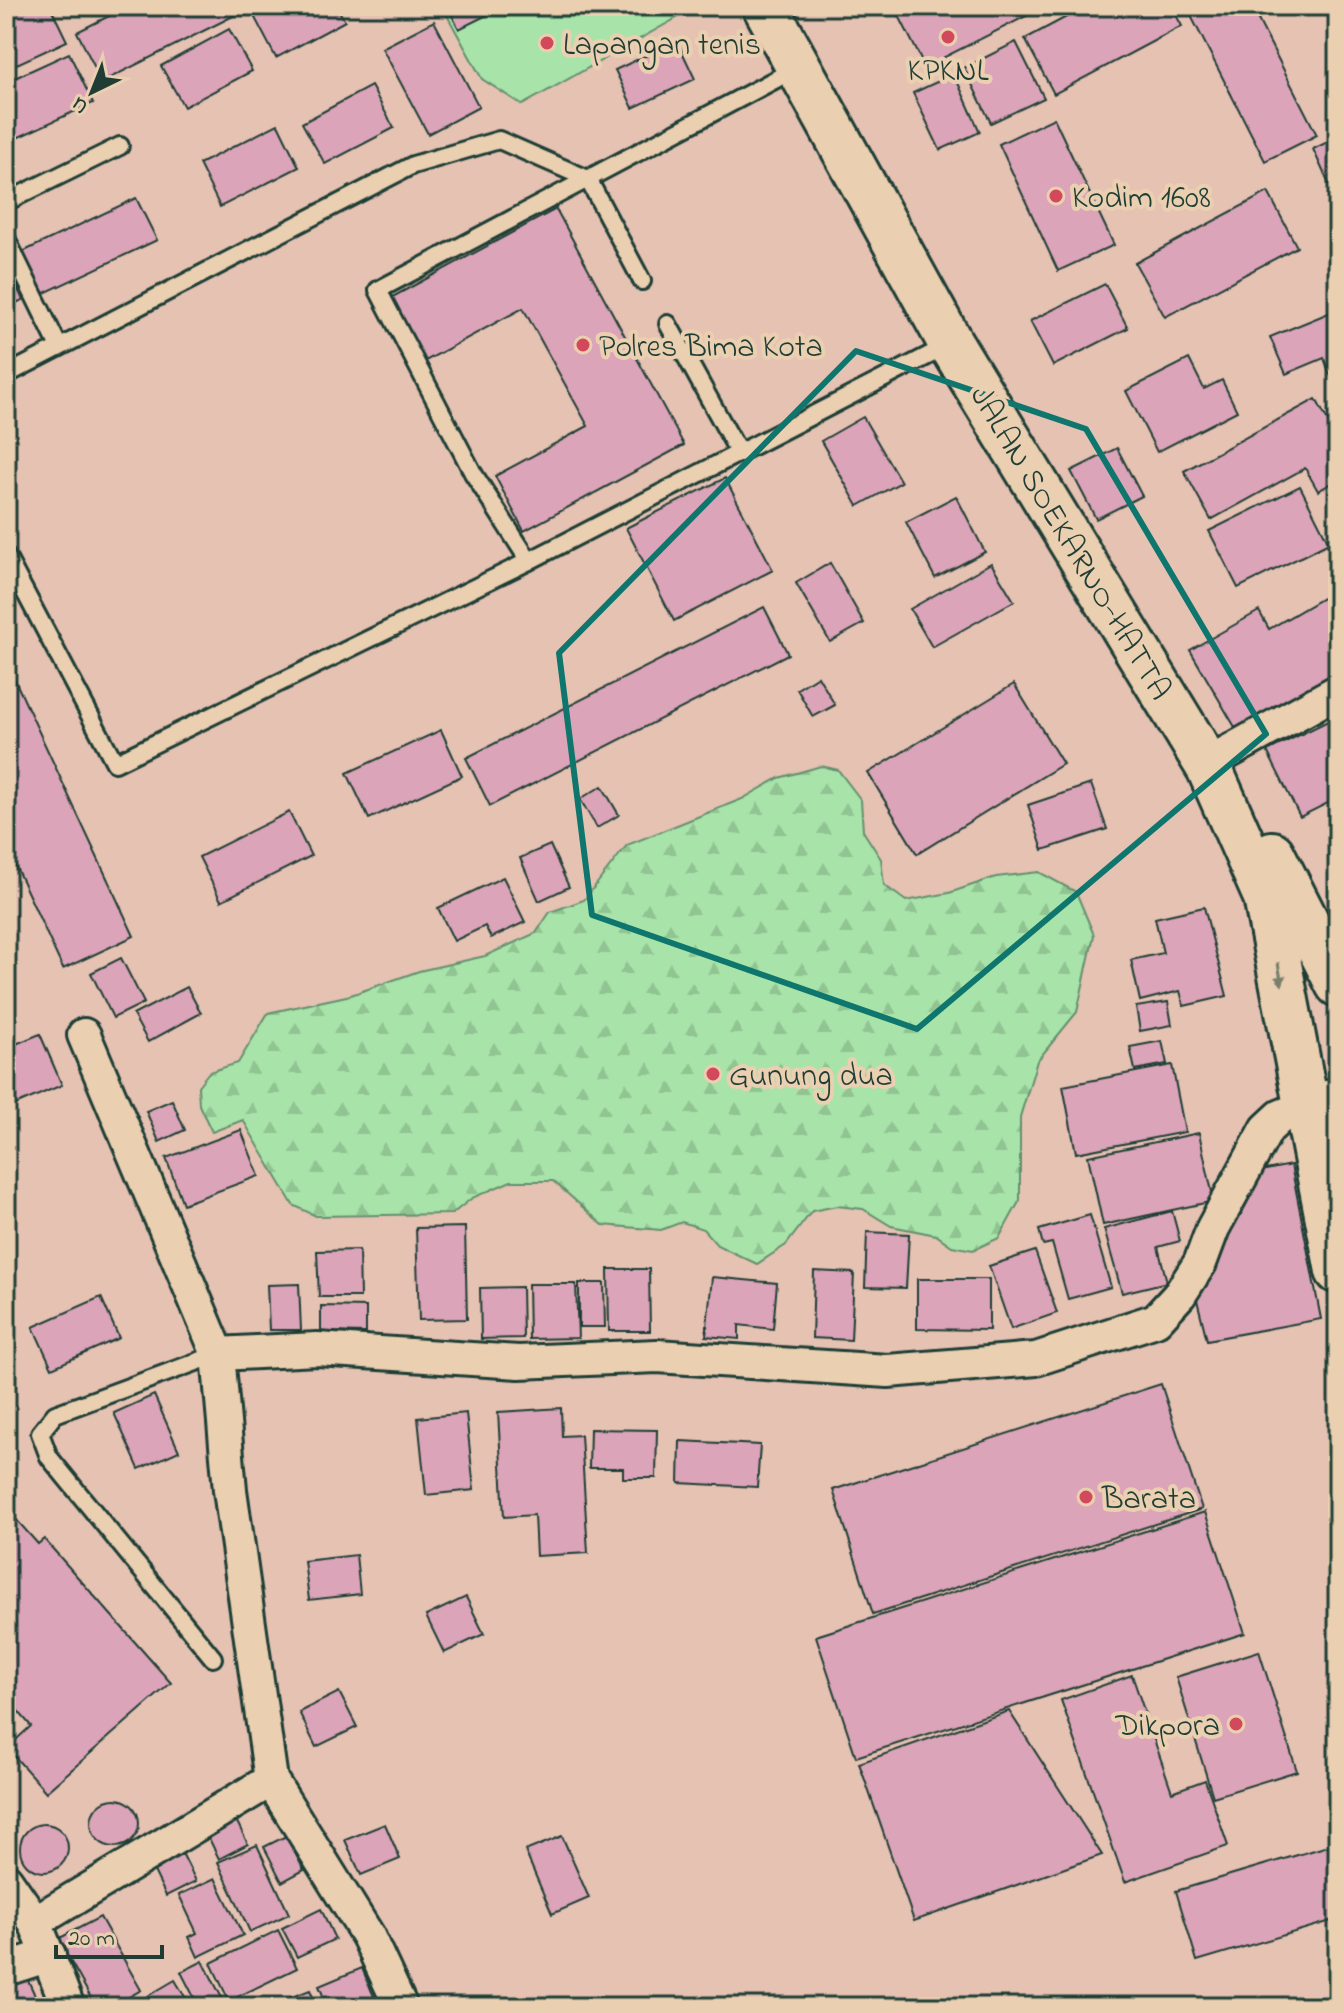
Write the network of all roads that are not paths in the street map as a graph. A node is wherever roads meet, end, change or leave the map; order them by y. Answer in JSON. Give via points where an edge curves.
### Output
{"nodes":[{"id":1,"x":765,"y":6,"type":"edge"},
{"id":2,"x":788,"y":6,"type":"edge"},
{"id":3,"x":798,"y":68,"type":"junction"},
{"id":4,"x":120,"y":146,"type":"dead end"},
{"id":5,"x":588,"y":179,"type":"junction"},
{"id":6,"x":881,"y":199,"type":"junction"},
{"id":7,"x":6,"y":202,"type":"edge"},
{"id":8,"x":6,"y":238,"type":"edge"},
{"id":9,"x":642,"y":281,"type":"dead end"},
{"id":10,"x":668,"y":324,"type":"dead end"},
{"id":11,"x":959,"y":340,"type":"junction"},
{"id":12,"x":59,"y":347,"type":"junction"},
{"id":13,"x":6,"y":375,"type":"edge"},
{"id":14,"x":739,"y":453,"type":"junction"},
{"id":15,"x":6,"y":556,"type":"edge"},
{"id":16,"x":529,"y":561,"type":"junction"},
{"id":17,"x":1338,"y":691,"type":"edge"},
{"id":18,"x":1221,"y":756,"type":"junction"},
{"id":19,"x":1325,"y":930,"type":"edge"},
{"id":20,"x":1338,"y":984,"type":"edge"},
{"id":21,"x":84,"y":1035,"type":"dead end"},
{"id":22,"x":1321,"y":1099,"type":"edge"},
{"id":23,"x":1338,"y":1271,"type":"edge"},
{"id":24,"x":218,"y":1354,"type":"junction"},
{"id":25,"x":213,"y":1658,"type":"dead end"},
{"id":26,"x":271,"y":1780,"type":"junction"},
{"id":27,"x":6,"y":1880,"type":"edge"},
{"id":28,"x":35,"y":1922,"type":"junction"},
{"id":29,"x":49,"y":1955,"type":"junction"},
{"id":30,"x":6,"y":1969,"type":"edge"},
{"id":31,"x":68,"y":2007,"type":"edge"},
{"id":32,"x":401,"y":2007,"type":"edge"}],
"edges":[{"from":1,"to":3,"type":"highway","name":"JALAN SOEKARNO-HATTA"},
{"from":2,"to":6,"type":"highway","name":"JALAN SOEKARNO-HATTA"},
{"from":3,"to":5,"type":"lane"},
{"from":3,"to":6,"type":"highway","name":"JALAN SOEKARNO-HATTA"},
{"from":4,"to":7,"type":"lane"},
{"from":5,"to":9,"type":"lane"},
{"from":5,"to":12,"type":"lane","via":[[499,140],[413,165]]},
{"from":5,"to":16,"type":"lane","via":[[378,290],[473,473]]},
{"from":6,"to":11,"type":"highway","name":"JALAN SOEKARNO-HATTA"},
{"from":8,"to":12,"type":"lane"},
{"from":10,"to":14,"type":"lane"},
{"from":11,"to":14,"type":"lane"},
{"from":11,"to":18,"type":"highway","name":"JALAN SOEKARNO-HATTA"},
{"from":11,"to":22,"type":"highway","name":"JALAN SOEKARNO-HATTA","one_way":true,"via":[[1209,768],[1266,897]]},
{"from":12,"to":13,"type":"lane"},
{"from":14,"to":16,"type":"lane"},
{"from":15,"to":16,"type":"lane","via":[[115,763]]},
{"from":17,"to":18,"type":"street"},
{"from":18,"to":19,"type":"highway","name":"JALAN SOEKARNO-HATTA"},
{"from":19,"to":20,"type":"highway","name":"JALAN SOEKARNO-HATTA"},
{"from":21,"to":24,"type":"street"},
{"from":22,"to":23,"type":"highway","name":"JALAN SOEKARNO-HATTA"},
{"from":22,"to":24,"type":"street","via":[[1281,1116],[1267,1129],[1213,1228],[1200,1263],[1156,1320],[1036,1359],[888,1371],[657,1356],[519,1362],[317,1349]]},
{"from":24,"to":25,"type":"lane","via":[[55,1414],[40,1433],[49,1457]]},
{"from":24,"to":26,"type":"street","via":[[230,1490]]},
{"from":26,"to":28,"type":"street"},
{"from":26,"to":32,"type":"street","via":[[368,1936]]},
{"from":27,"to":28,"type":"street"},
{"from":28,"to":29,"type":"street"},
{"from":29,"to":30,"type":"street"},
{"from":29,"to":31,"type":"street"}]}
